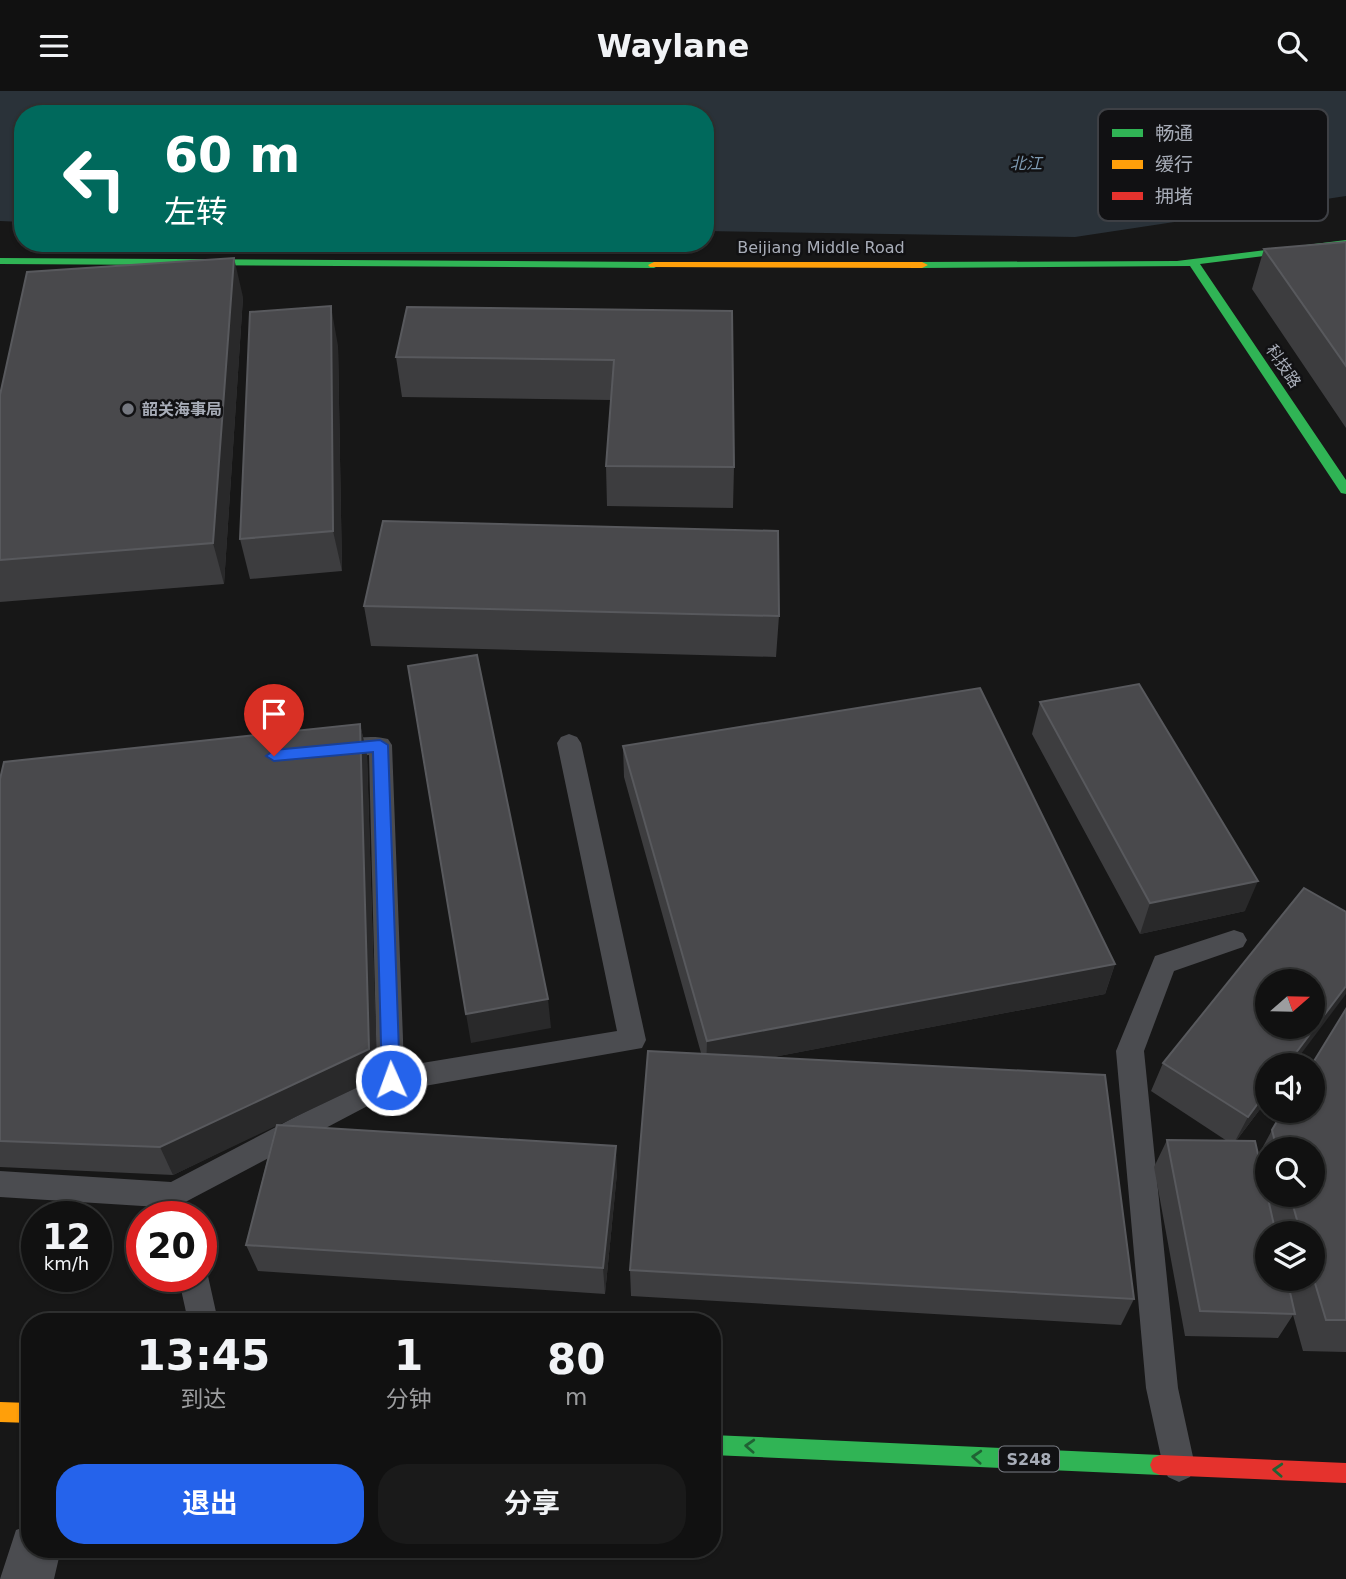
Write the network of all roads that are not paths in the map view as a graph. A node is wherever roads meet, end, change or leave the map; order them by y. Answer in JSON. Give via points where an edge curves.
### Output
{"nodes":[{"id":1,"x":1346,"y":243,"type":"edge"},
{"id":2,"x":0,"y":261,"type":"edge"},
{"id":3,"x":1193,"y":262,"type":"junction"},
{"id":4,"x":1346,"y":490,"type":"edge"},
{"id":5,"x":569,"y":743,"type":"dead end"},
{"id":6,"x":312,"y":752,"type":"edge"},
{"id":7,"x":1234,"y":940,"type":"dead end"},
{"id":8,"x":391,"y":1080,"type":"junction"},
{"id":9,"x":0,"y":1184,"type":"edge"},
{"id":10,"x":142,"y":1201,"type":"edge"},
{"id":11,"x":183,"y":1201,"type":"edge"},
{"id":12,"x":197,"y":1292,"type":"edge"},
{"id":13,"x":202,"y":1313,"type":"edge"},
{"id":14,"x":0,"y":1412,"type":"edge"},
{"id":15,"x":21,"y":1413,"type":"edge"},
{"id":16,"x":721,"y":1445,"type":"edge"},
{"id":17,"x":1179,"y":1466,"type":"junction"},
{"id":18,"x":1346,"y":1473,"type":"edge"},
{"id":19,"x":33,"y":1558,"type":"edge"},
{"id":20,"x":27,"y":1579,"type":"edge"}],
"edges":[{"from":1,"to":3,"type":"street","name":"Beijiang Middle Road"},
{"from":2,"to":3,"type":"street","name":"Beijiang Middle Road"},
{"from":3,"to":4,"type":"street","name":"科技路"},
{"from":5,"to":8,"type":"lane","via":[[632,1040]]},
{"from":6,"to":8,"type":"lane","via":[[380,745]]},
{"from":7,"to":17,"type":"lane","via":[[1164,964],[1130,1051],[1162,1388]]},
{"from":8,"to":11,"type":"lane"},
{"from":9,"to":10,"type":"lane"},
{"from":12,"to":13,"type":"lane"},
{"from":14,"to":15,"type":"street"},
{"from":17,"to":16,"type":"street","number":"S248","one_way":true},
{"from":18,"to":17,"type":"street","number":"S248","one_way":true},
{"from":19,"to":20,"type":"street"}]}
